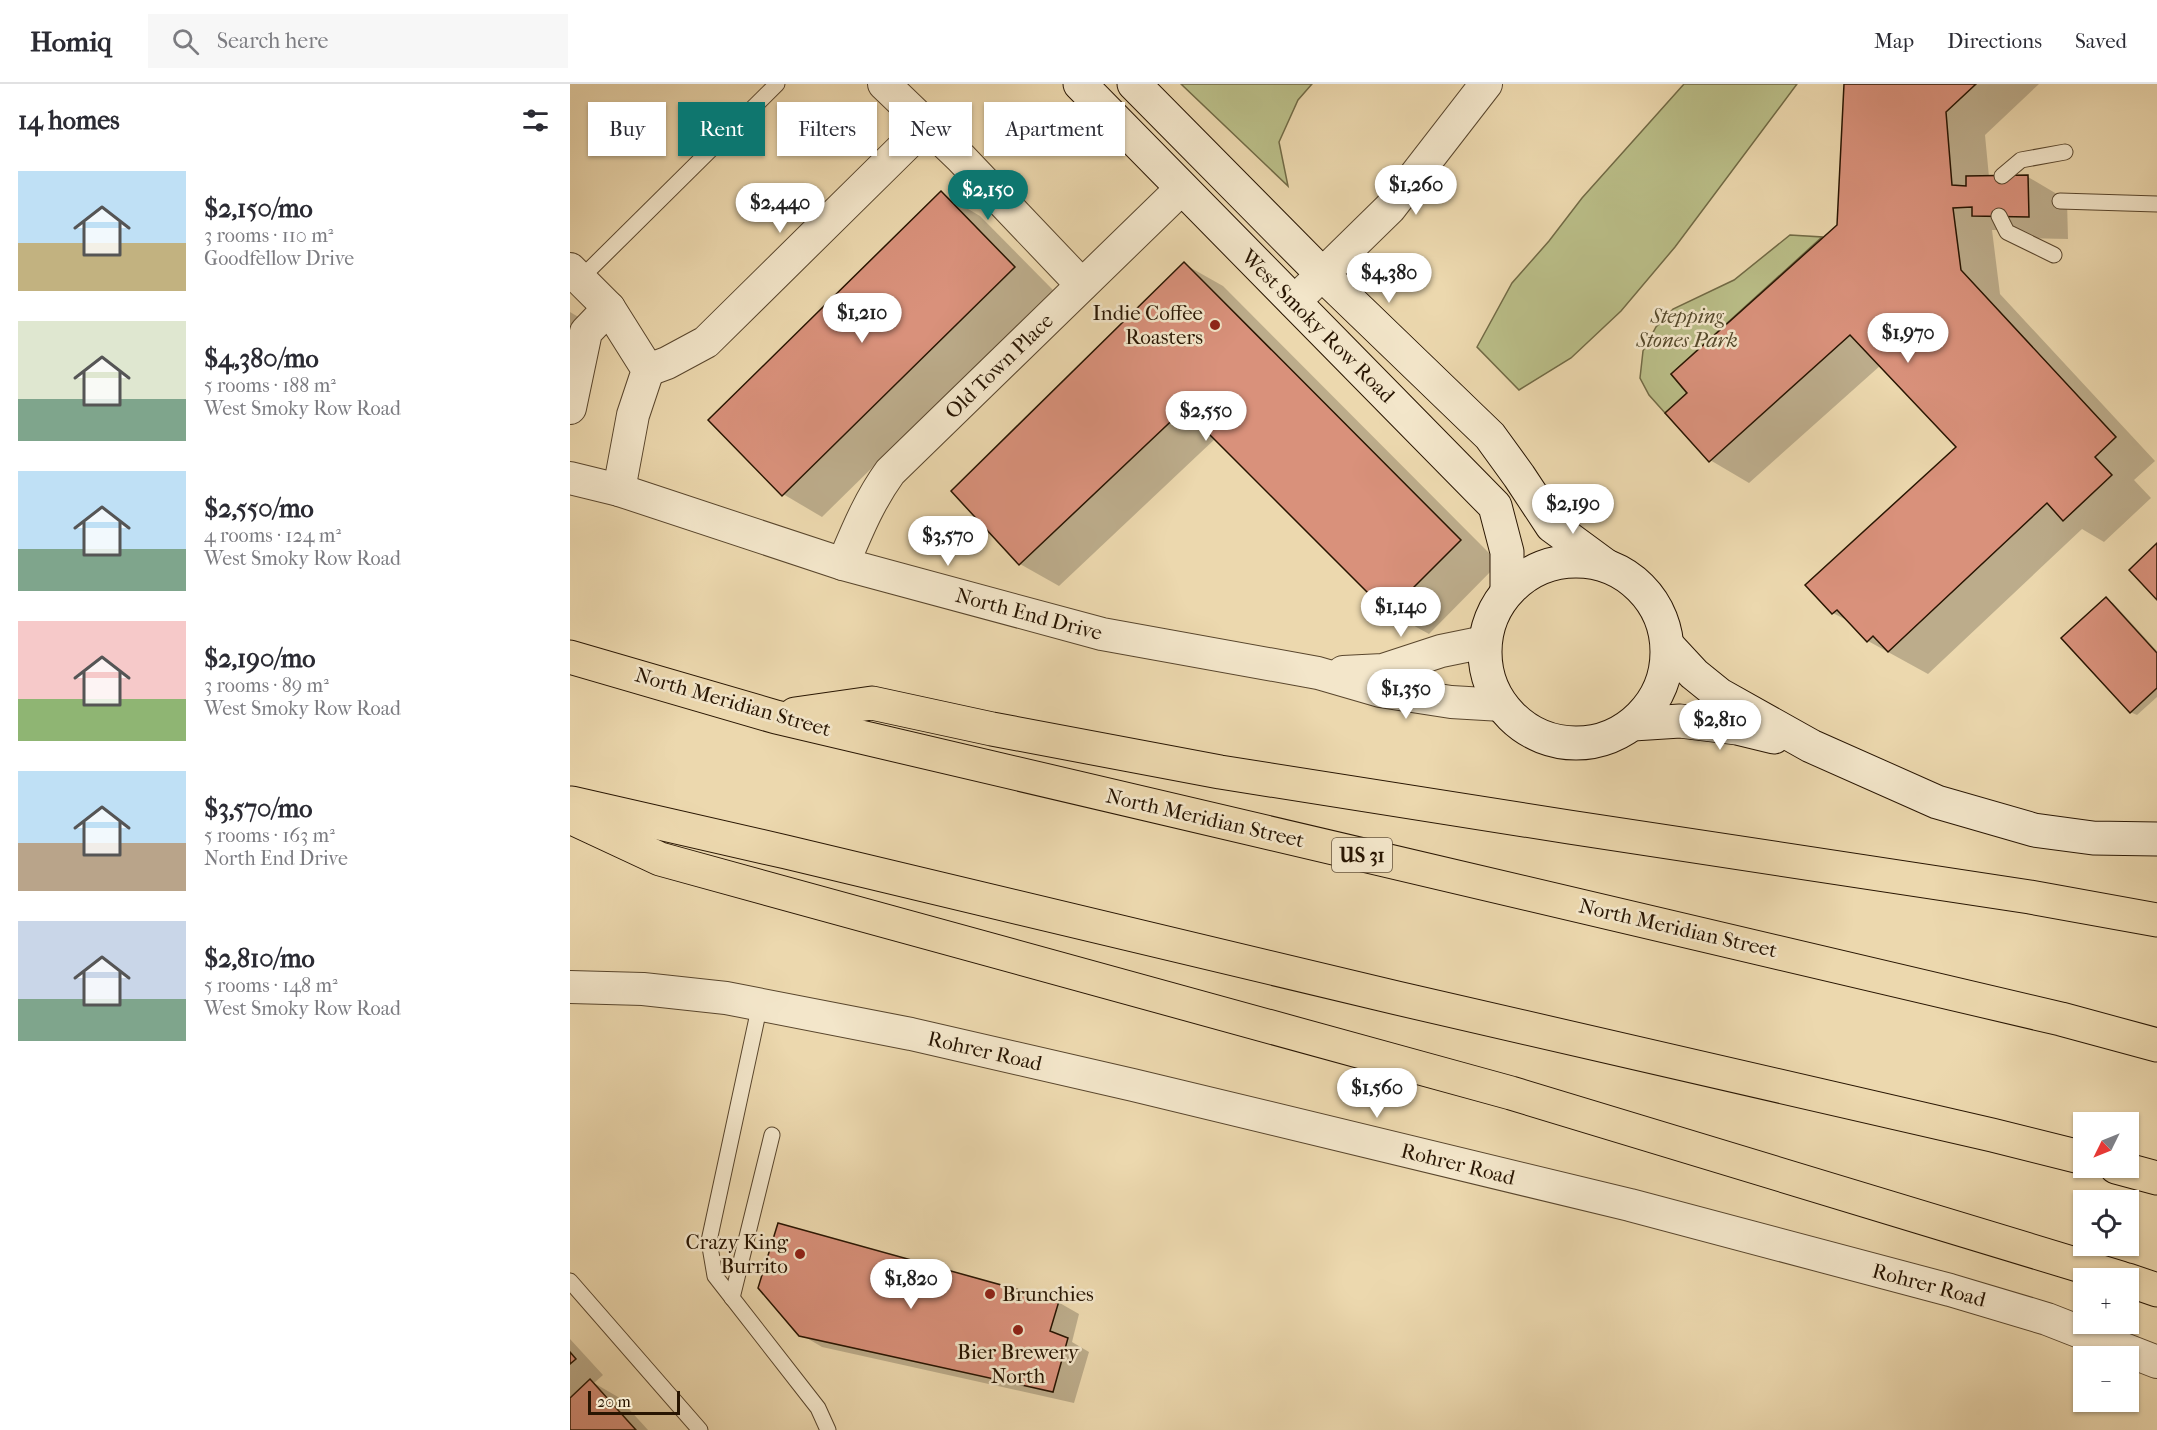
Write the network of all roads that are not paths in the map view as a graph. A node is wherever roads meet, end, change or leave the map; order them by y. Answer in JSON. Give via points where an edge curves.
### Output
{"nodes":[{"id":1,"x":777,"y":84,"type":"edge"},
{"id":2,"x":884,"y":84,"type":"edge"},
{"id":3,"x":1080,"y":84,"type":"edge"},
{"id":4,"x":1134,"y":84,"type":"edge"},
{"id":5,"x":1485,"y":84,"type":"edge"},
{"id":6,"x":902,"y":102,"type":"edge"},
{"id":7,"x":2065,"y":152,"type":"dead end"},
{"id":8,"x":895,"y":156,"type":"edge"},
{"id":9,"x":959,"y":156,"type":"edge"},
{"id":10,"x":2002,"y":176,"type":"dead end"},
{"id":11,"x":1182,"y":188,"type":"junction"},
{"id":12,"x":2060,"y":201,"type":"dead end"},
{"id":13,"x":2157,"y":204,"type":"edge"},
{"id":14,"x":1999,"y":216,"type":"dead end"},
{"id":15,"x":2054,"y":255,"type":"dead end"},
{"id":16,"x":575,"y":274,"type":"edge"},
{"id":17,"x":1323,"y":275,"type":"junction"},
{"id":18,"x":1082,"y":285,"type":"junction"},
{"id":19,"x":1294,"y":303,"type":"junction"},
{"id":20,"x":609,"y":308,"type":"junction"},
{"id":21,"x":648,"y":369,"type":"junction"},
{"id":22,"x":570,"y":408,"type":"edge"},
{"id":23,"x":570,"y":478,"type":"edge"},
{"id":24,"x":619,"y":490,"type":"junction"},
{"id":25,"x":843,"y":564,"type":"junction"},
{"id":26,"x":1605,"y":566,"type":"junction"},
{"id":27,"x":1507,"y":591,"type":"junction"},
{"id":28,"x":1485,"y":642,"type":"junction"},
{"id":29,"x":1668,"y":646,"type":"junction"},
{"id":30,"x":570,"y":657,"type":"edge"},
{"id":31,"x":1321,"y":673,"type":"junction"},
{"id":32,"x":1502,"y":705,"type":"junction"},
{"id":33,"x":776,"y":717,"type":"junction"},
{"id":34,"x":1633,"y":724,"type":"junction"},
{"id":35,"x":1811,"y":746,"type":"junction"},
{"id":36,"x":570,"y":802,"type":"edge"},
{"id":37,"x":570,"y":817,"type":"edge"},
{"id":38,"x":2157,"y":839,"type":"edge"},
{"id":39,"x":2157,"y":920,"type":"edge"},
{"id":40,"x":570,"y":987,"type":"edge"},
{"id":41,"x":760,"y":1004,"type":"junction"},
{"id":42,"x":2157,"y":1045,"type":"edge"},
{"id":43,"x":772,"y":1135,"type":"dead end"},
{"id":44,"x":2073,"y":1155,"type":"edge"},
{"id":45,"x":2139,"y":1173,"type":"edge"},
{"id":46,"x":2157,"y":1178,"type":"edge"},
{"id":47,"x":2088,"y":1268,"type":"edge"},
{"id":48,"x":570,"y":1281,"type":"edge"},
{"id":49,"x":2139,"y":1284,"type":"edge"},
{"id":50,"x":2157,"y":1290,"type":"edge"},
{"id":51,"x":732,"y":1298,"type":"junction"},
{"id":52,"x":2157,"y":1362,"type":"edge"},
{"id":53,"x":700,"y":1430,"type":"edge"},
{"id":54,"x":828,"y":1430,"type":"edge"}],
"edges":[{"from":1,"to":16,"type":"lane"},
{"from":2,"to":6,"type":"street"},
{"from":3,"to":11,"type":"street","name":"West Smoky Row Road"},
{"from":4,"to":17,"type":"street","name":"West Smoky Row Road"},
{"from":5,"to":17,"type":"street","via":[[1390,208]]},
{"from":7,"to":10,"type":"lane","via":[[2021,160]]},
{"from":8,"to":21,"type":"street","via":[[706,342],[668,363]]},
{"from":9,"to":18,"type":"street"},
{"from":11,"to":18,"type":"street","name":"Old Town Place"},
{"from":11,"to":19,"type":"street","name":"West Smoky Row Road"},
{"from":12,"to":13,"type":"lane"},
{"from":14,"to":15,"type":"lane","via":[[2007,232]]},
{"from":16,"to":20,"type":"street"},
{"from":17,"to":19,"type":"street"},
{"from":17,"to":26,"type":"street","name":"West Smoky Row Road","via":[[1490,436],[1552,526]]},
{"from":18,"to":25,"type":"street","name":"Old Town Place","via":[[890,472],[863,516]]},
{"from":19,"to":27,"type":"street","name":"West Smoky Row Road","via":[[1495,506],[1507,552]]},
{"from":20,"to":21,"type":"street"},
{"from":20,"to":22,"type":"street","via":[[586,332]]},
{"from":21,"to":24,"type":"street","via":[[633,415]]},
{"from":23,"to":24,"type":"street","name":"North End Drive"},
{"from":24,"to":25,"type":"street","name":"North End Drive"},
{"from":25,"to":31,"type":"street","name":"North End Drive","via":[[1102,634]]},
{"from":26,"to":27,"type":"street","via":[[1579,560],[1552,563],[1528,574]]},
{"from":26,"to":29,"type":"street","via":[[1629,578],[1648,596],[1662,620]]},
{"from":27,"to":28,"type":"street","via":[[1489,623]]},
{"from":28,"to":31,"type":"street","name":"North End Drive","via":[[1383,670]]},
{"from":28,"to":32,"type":"street","via":[[1485,664]]},
{"from":29,"to":34,"type":"street","via":[[1665,676],[1653,702]]},
{"from":29,"to":35,"type":"street","via":[[1720,694]]},
{"from":30,"to":33,"type":"highway","name":"North Meridian Street","number":"US 31"},
{"from":31,"to":32,"type":"street","name":"North End Drive","via":[[1380,691]]},
{"from":32,"to":34,"type":"street","via":[[1522,726],[1549,740],[1578,743],[1607,738]]},
{"from":33,"to":39,"type":"highway","via":[[872,703],[1220,772]]},
{"from":33,"to":42,"type":"highway","name":"North Meridian Street","number":"US 31","via":[[2061,1019]]},
{"from":34,"to":35,"type":"street","via":[[1680,721],[1737,728]]},
{"from":35,"to":38,"type":"street","via":[[1937,802],[2034,830],[2093,838]]},
{"from":36,"to":44,"type":"highway"},
{"from":37,"to":47,"type":"highway","via":[[660,859],[1511,1093]]},
{"from":40,"to":41,"type":"street","name":"Rohrer Road","via":[[643,989]]},
{"from":41,"to":51,"type":"lane","via":[[709,1241],[715,1276]]},
{"from":41,"to":52,"type":"street","name":"Rohrer Road","via":[[1016,1058],[1630,1205],[1960,1293],[2047,1319]]},
{"from":43,"to":51,"type":"lane"},
{"from":45,"to":46,"type":"highway"},
{"from":48,"to":53,"type":"lane"},
{"from":49,"to":50,"type":"highway"},
{"from":51,"to":54,"type":"lane","via":[[818,1408]]}]}
